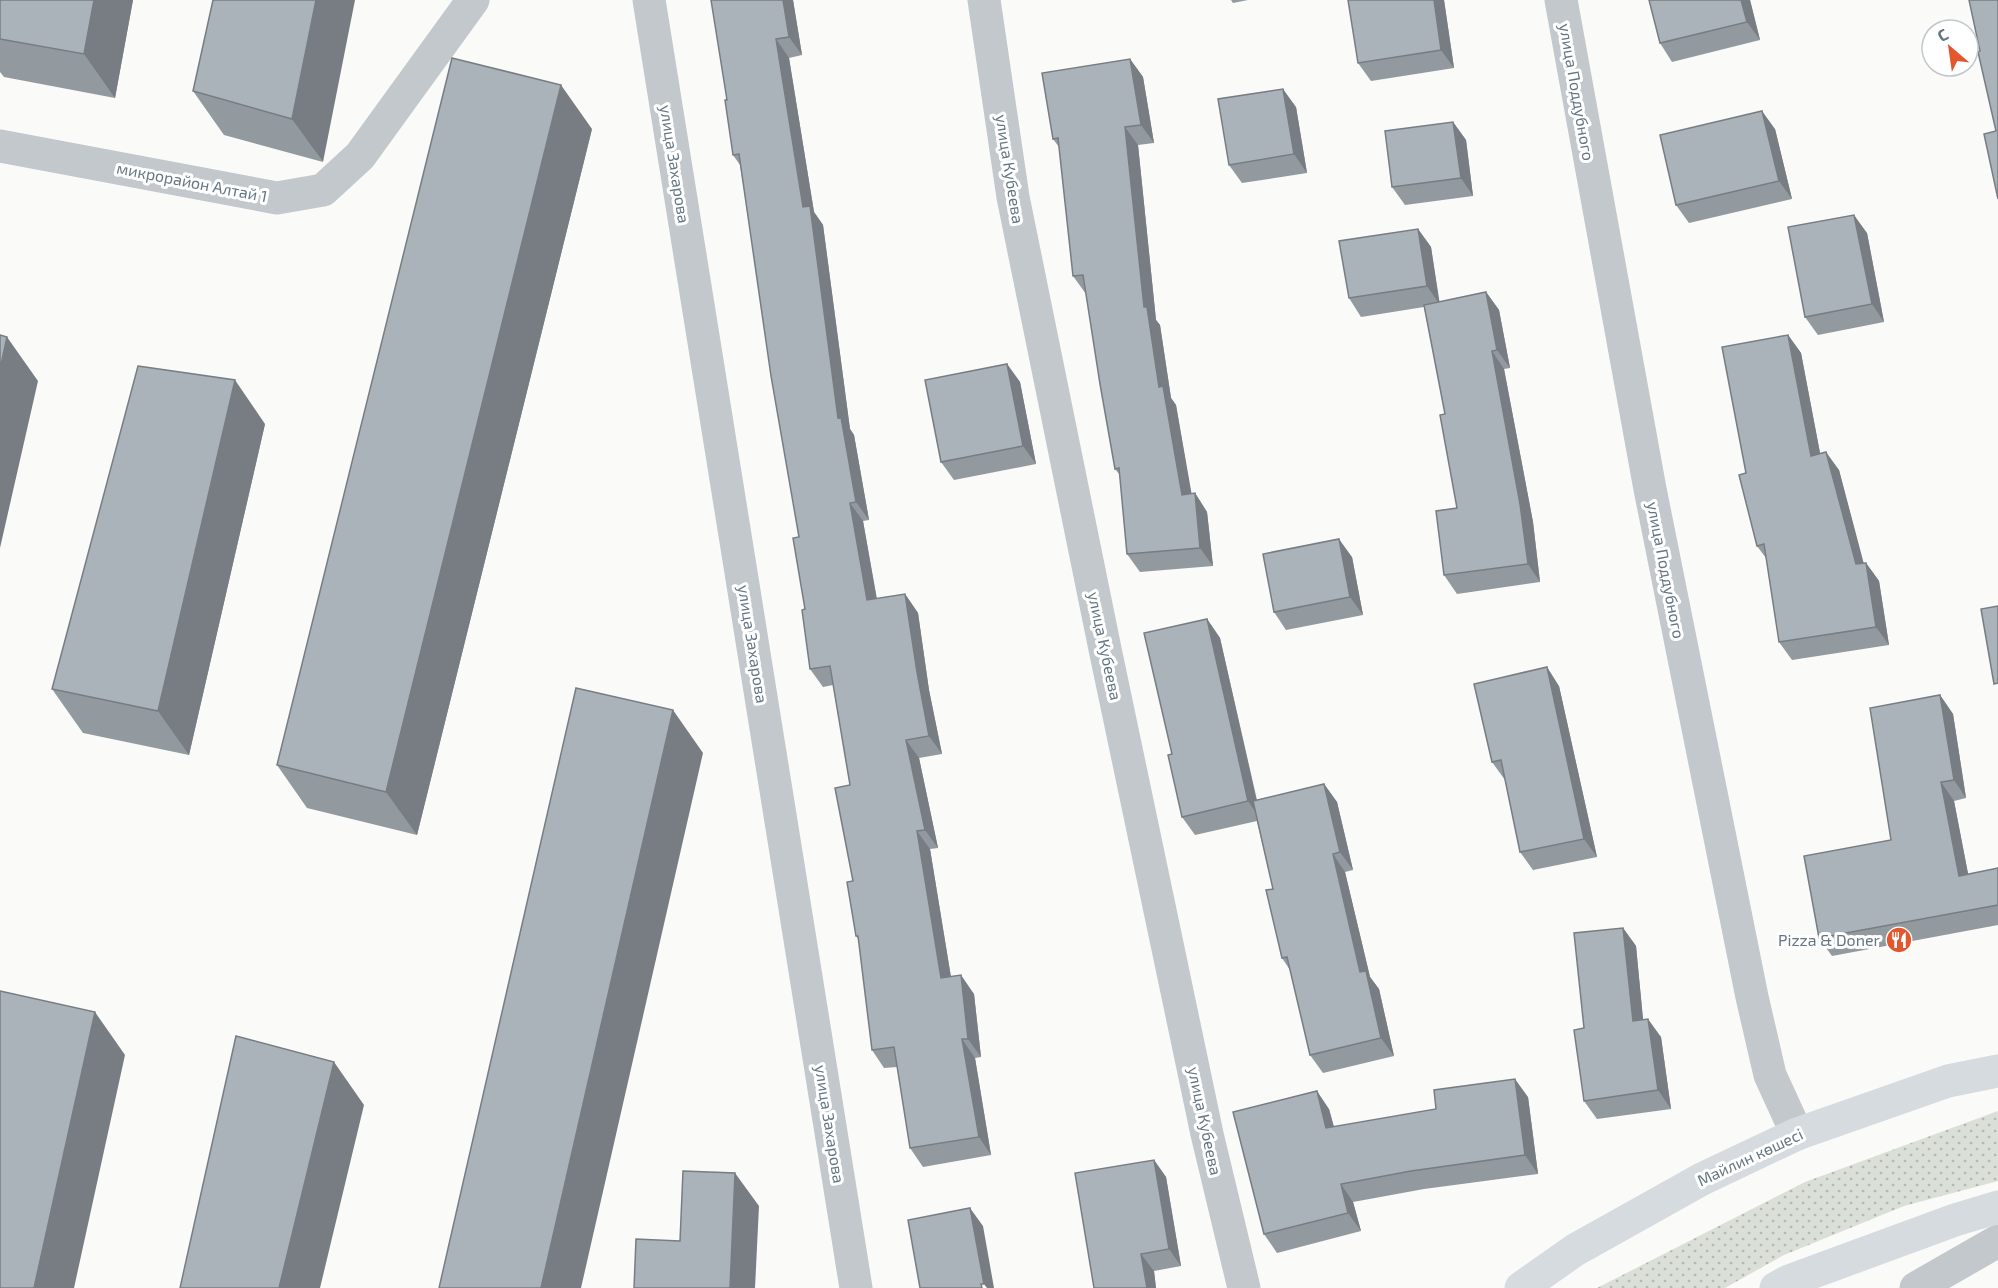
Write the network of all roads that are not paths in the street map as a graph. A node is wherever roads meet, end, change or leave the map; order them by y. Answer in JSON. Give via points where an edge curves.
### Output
{"nodes":[{"id":1,"x":473,"y":0,"type":"edge"},
{"id":2,"x":649,"y":0,"type":"edge"},
{"id":3,"x":984,"y":0,"type":"edge"},
{"id":4,"x":1561,"y":0,"type":"edge"},
{"id":5,"x":0,"y":146,"type":"edge"},
{"id":6,"x":1998,"y":1071,"type":"edge"},
{"id":7,"x":1797,"y":1134,"type":"junction"},
{"id":8,"x":1998,"y":1207,"type":"edge"},
{"id":9,"x":1998,"y":1241,"type":"edge"},
{"id":10,"x":1786,"y":1286,"type":"edge"},
{"id":11,"x":856,"y":1288,"type":"edge"},
{"id":12,"x":1244,"y":1288,"type":"edge"},
{"id":13,"x":1521,"y":1288,"type":"edge"},
{"id":14,"x":1916,"y":1288,"type":"edge"}],
"edges":[{"from":1,"to":5,"type":"street","name":"микрорайон Алтай 1","via":[[360,156],[323,190],[278,198]]},
{"from":2,"to":11,"type":"street","name":"улица Захарова"},
{"from":3,"to":12,"type":"street","name":"улица Кубеева","via":[[1013,197],[1102,637]]},
{"from":4,"to":7,"type":"street","name":"улица Поддубного","via":[[1650,489],[1752,997],[1770,1075]]},
{"from":6,"to":7,"type":"main road","name":"Майлин көшесі","via":[[1948,1081]]},
{"from":7,"to":13,"type":"main road","name":"Майлин көшесі","via":[[1683,1190],[1575,1250]]},
{"from":8,"to":10,"type":"main road","via":[[1954,1220]]},
{"from":9,"to":14,"type":"street"}]}
